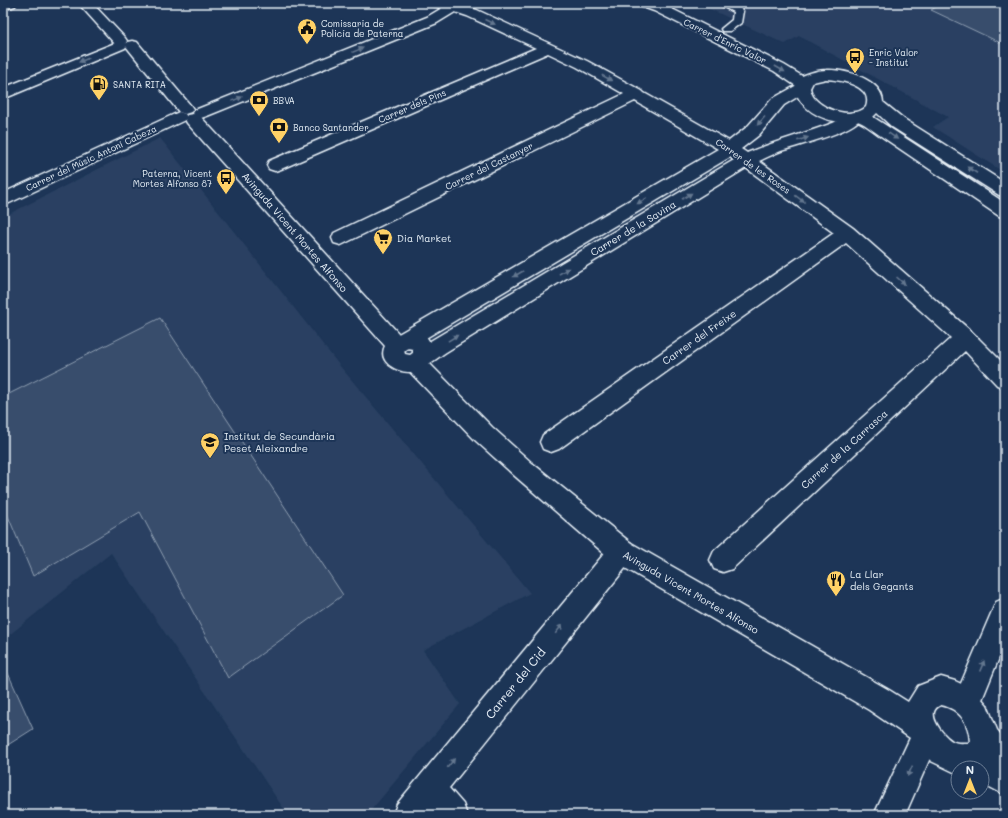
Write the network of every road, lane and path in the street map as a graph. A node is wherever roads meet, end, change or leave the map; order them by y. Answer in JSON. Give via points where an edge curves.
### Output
{"nodes":[{"id":1,"x":10,"y":3,"type":"edge"},
{"id":2,"x":85,"y":3,"type":"edge"},
{"id":3,"x":645,"y":3,"type":"edge"},
{"id":4,"x":672,"y":3,"type":"edge"},
{"id":5,"x":721,"y":3,"type":"edge"},
{"id":6,"x":451,"y":4,"type":"edge"},
{"id":7,"x":3,"y":6,"type":"edge"},
{"id":8,"x":114,"y":14,"type":"dead end"},
{"id":9,"x":726,"y":29,"type":"junction"},
{"id":10,"x":126,"y":42,"type":"junction"},
{"id":11,"x":548,"y":48,"type":"junction"},
{"id":12,"x":825,"y":74,"type":"junction"},
{"id":13,"x":803,"y":86,"type":"junction"},
{"id":14,"x":3,"y":94,"type":"edge"},
{"id":15,"x":637,"y":94,"type":"junction"},
{"id":16,"x":875,"y":104,"type":"junction"},
{"id":17,"x":190,"y":115,"type":"junction"},
{"id":18,"x":858,"y":116,"type":"junction"},
{"id":19,"x":730,"y":149,"type":"junction"},
{"id":20,"x":747,"y":160,"type":"junction"},
{"id":21,"x":275,"y":164,"type":"dead end"},
{"id":22,"x":1005,"y":191,"type":"edge"},
{"id":23,"x":3,"y":200,"type":"edge"},
{"id":24,"x":1005,"y":212,"type":"edge"},
{"id":25,"x":847,"y":233,"type":"junction"},
{"id":26,"x":341,"y":238,"type":"dead end"},
{"id":27,"x":964,"y":338,"type":"junction"},
{"id":28,"x":399,"y":343,"type":"junction"},
{"id":29,"x":417,"y":361,"type":"junction"},
{"id":30,"x":1005,"y":379,"type":"edge"},
{"id":31,"x":551,"y":442,"type":"dead end"},
{"id":32,"x":622,"y":552,"type":"junction"},
{"id":33,"x":723,"y":560,"type":"dead end"},
{"id":34,"x":1005,"y":611,"type":"edge"},
{"id":35,"x":880,"y":700,"type":"junction"},
{"id":36,"x":923,"y":701,"type":"junction"},
{"id":37,"x":967,"y":702,"type":"junction"},
{"id":38,"x":925,"y":733,"type":"junction"},
{"id":39,"x":977,"y":748,"type":"junction"},
{"id":40,"x":1005,"y":765,"type":"edge"},
{"id":41,"x":1005,"y":780,"type":"edge"},
{"id":42,"x":430,"y":788,"type":"junction"},
{"id":43,"x":408,"y":815,"type":"edge"},
{"id":44,"x":452,"y":815,"type":"edge"},
{"id":45,"x":889,"y":815,"type":"edge"}],
"edges":[{"from":1,"to":7,"type":"street"},
{"from":2,"to":10,"type":"street","name":"Avinguda Vicent Mortes Alfonso"},
{"from":3,"to":13,"type":"street","name":"Carrer d'Enric Valor","one_way":true,"via":[[779,68]]},
{"from":4,"to":9,"type":"street","name":"Carrer d'Enric Valor"},
{"from":5,"to":9,"type":"lane","via":[[738,11],[737,22]]},
{"from":6,"to":11,"type":"street","name":"Carrer de les Roses","one_way":true},
{"from":17,"to":6,"type":"street","name":"Carrer del Músic Antoni Cabeza","one_way":true,"via":[[432,20]]},
{"from":8,"to":10,"type":"street","name":"Avinguda Vicent Mortes Alfonso"},
{"from":9,"to":12,"type":"street","name":"Carrer d'Enric Valor","via":[[800,65]]},
{"from":10,"to":14,"type":"street","one_way":true},
{"from":10,"to":17,"type":"street","name":"Avinguda Vicent Mortes Alfonso"},
{"from":11,"to":15,"type":"street","name":"Carrer de les Roses","one_way":true},
{"from":11,"to":21,"type":"street","name":"Carrer dels Pins"},
{"from":12,"to":13,"type":"street","name":"Carrer de la Savina","via":[[808,79]]},
{"from":12,"to":16,"type":"street","name":"Carrer d'Enric Valor","via":[[846,77],[865,85],[875,97]]},
{"from":13,"to":18,"type":"street","via":[[802,94],[806,101],[822,112],[845,117]]},
{"from":13,"to":19,"type":"street","name":"Carrer de la Savina","one_way":true,"via":[[778,102],[753,130]]},
{"from":15,"to":19,"type":"street","name":"Carrer de les Roses"},
{"from":15,"to":26,"type":"street","name":"Carrer del Castanyer"},
{"from":16,"to":18,"type":"street","name":"Carrer de la Savina","via":[[868,113]]},
{"from":22,"to":16,"type":"street","one_way":true,"via":[[898,123]]},
{"from":17,"to":23,"type":"street","name":"Carrer del Músic Antoni Cabeza"},
{"from":17,"to":28,"type":"street","name":"Avinguda Vicent Mortes Alfonso","via":[[341,285]]},
{"from":20,"to":18,"type":"street","name":"Carrer de la Savina","one_way":true,"via":[[773,148],[840,126]]},
{"from":18,"to":24,"type":"street","one_way":true,"via":[[890,134]]},
{"from":19,"to":20,"type":"street","name":"Carrer de les Roses"},
{"from":19,"to":28,"type":"street","name":"Carrer de la Savina","one_way":true},
{"from":20,"to":25,"type":"street","name":"Carrer de les Roses","one_way":true},
{"from":29,"to":20,"type":"street","name":"Carrer de la Savina","one_way":true},
{"from":25,"to":27,"type":"street","name":"Carrer de les Roses","one_way":true},
{"from":25,"to":31,"type":"street","name":"Carrer del Freixe"},
{"from":27,"to":30,"type":"street","name":"Carrer de les Roses"},
{"from":27,"to":33,"type":"street","name":"Carrer de la Carrasca"},
{"from":28,"to":29,"type":"street","via":[[394,353],[396,360],[405,364]]},
{"from":29,"to":32,"type":"street","name":"Avinguda Vicent Mortes Alfonso","via":[[484,434]]},
{"from":32,"to":35,"type":"street","name":"Avinguda Vicent Mortes Alfonso"},
{"from":42,"to":32,"type":"street","name":"Carrer del Cid","one_way":true},
{"from":37,"to":34,"type":"street","one_way":true},
{"from":35,"to":36,"type":"street","name":"Avinguda Vicent Mortes Alfonso"},
{"from":35,"to":38,"type":"street","name":"Avinguda Vicent Mortes Alfonso"},
{"from":36,"to":37,"type":"street","name":"Avinguda Vicent Mortes Alfonso","via":[[928,696],[942,691]]},
{"from":36,"to":38,"type":"street","via":[[920,720]]},
{"from":37,"to":39,"type":"street","name":"Avinguda Vicent Mortes Alfonso","via":[[980,718],[984,728]]},
{"from":38,"to":39,"type":"street","name":"Avinguda Vicent Mortes Alfonso","via":[[935,746],[946,754],[958,758]]},
{"from":38,"to":45,"type":"street","one_way":true},
{"from":39,"to":40,"type":"street","name":"Avinguda Vicent Mortes Alfonso"},
{"from":39,"to":41,"type":"street","name":"Avinguda Vicent Mortes Alfonso"},
{"from":42,"to":43,"type":"street","name":"Carrer del Cid"},
{"from":42,"to":44,"type":"street"}]}
